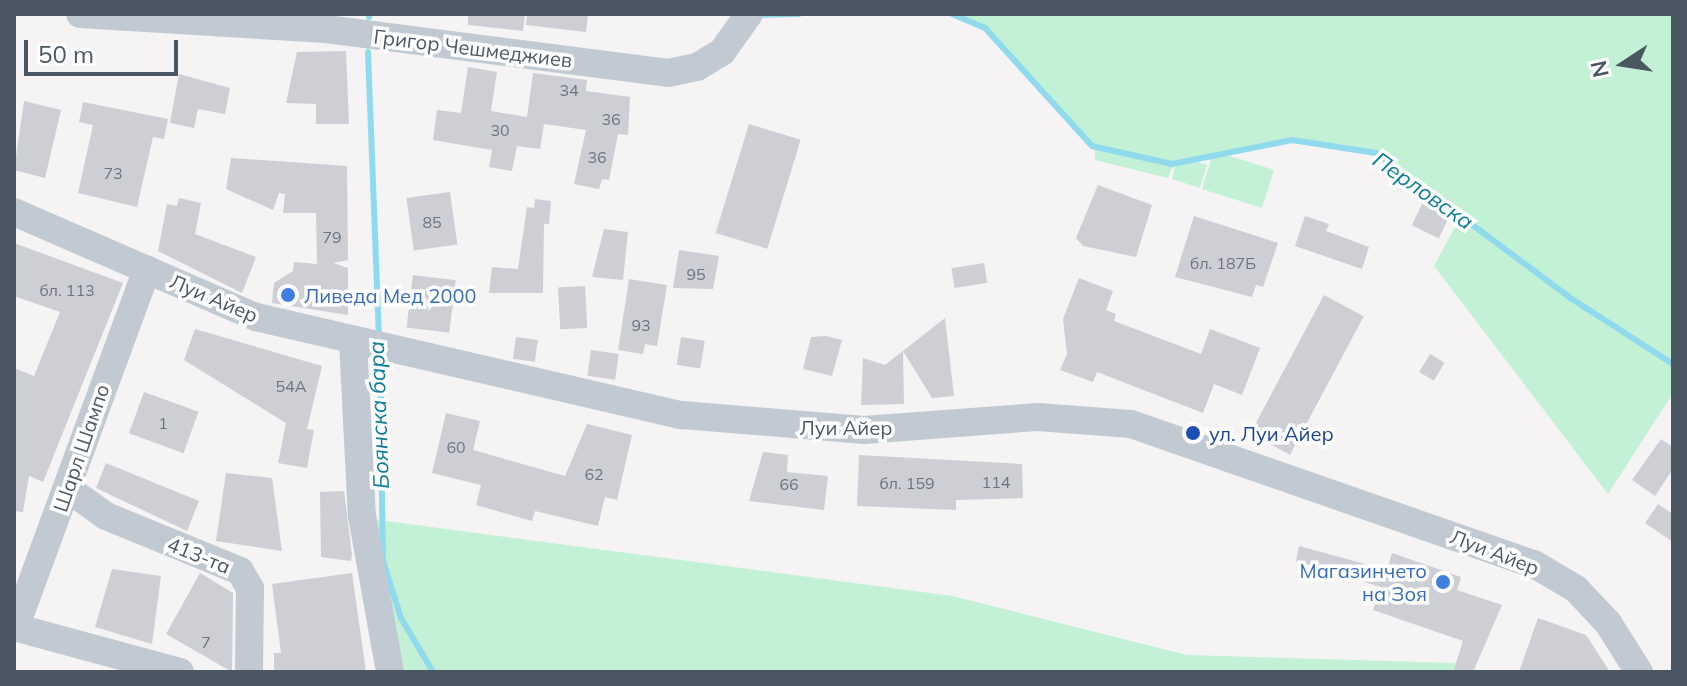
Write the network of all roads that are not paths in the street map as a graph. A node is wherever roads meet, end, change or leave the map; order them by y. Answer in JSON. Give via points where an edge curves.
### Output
{"nodes":[{"id":1,"x":80,"y":14,"type":"edge"},
{"id":2,"x":747,"y":20,"type":"edge"},
{"id":3,"x":14,"y":212,"type":"edge"},
{"id":4,"x":147,"y":269,"type":"junction"},
{"id":5,"x":371,"y":345,"type":"junction"},
{"id":6,"x":68,"y":489,"type":"junction"},
{"id":7,"x":15,"y":627,"type":"edge"},
{"id":8,"x":180,"y":672,"type":"edge"},
{"id":9,"x":249,"y":672,"type":"edge"},
{"id":10,"x":390,"y":672,"type":"edge"},
{"id":11,"x":1639,"y":672,"type":"edge"}],
"edges":[{"from":1,"to":2,"type":"street","name":"Григор Чешмеджиев","via":[[326,29],[668,73],[697,67]]},
{"from":3,"to":4,"type":"street","name":"Луи Айер"},
{"from":4,"to":5,"type":"street","name":"Луи Айер","via":[[256,317]]},
{"from":4,"to":6,"type":"street","name":"Шарл Шампо"},
{"from":5,"to":10,"type":"street","via":[[362,516]]},
{"from":5,"to":11,"type":"street","name":"Луи Айер","via":[[682,415],[775,427],[864,430],[1059,417],[1131,424],[1534,564],[1576,589],[1608,623]]},
{"from":6,"to":7,"type":"street","name":"Шарл Шампо"},
{"from":6,"to":9,"type":"street","name":"413-та","via":[[106,516],[240,571],[250,588]]},
{"from":7,"to":8,"type":"street"}]}
